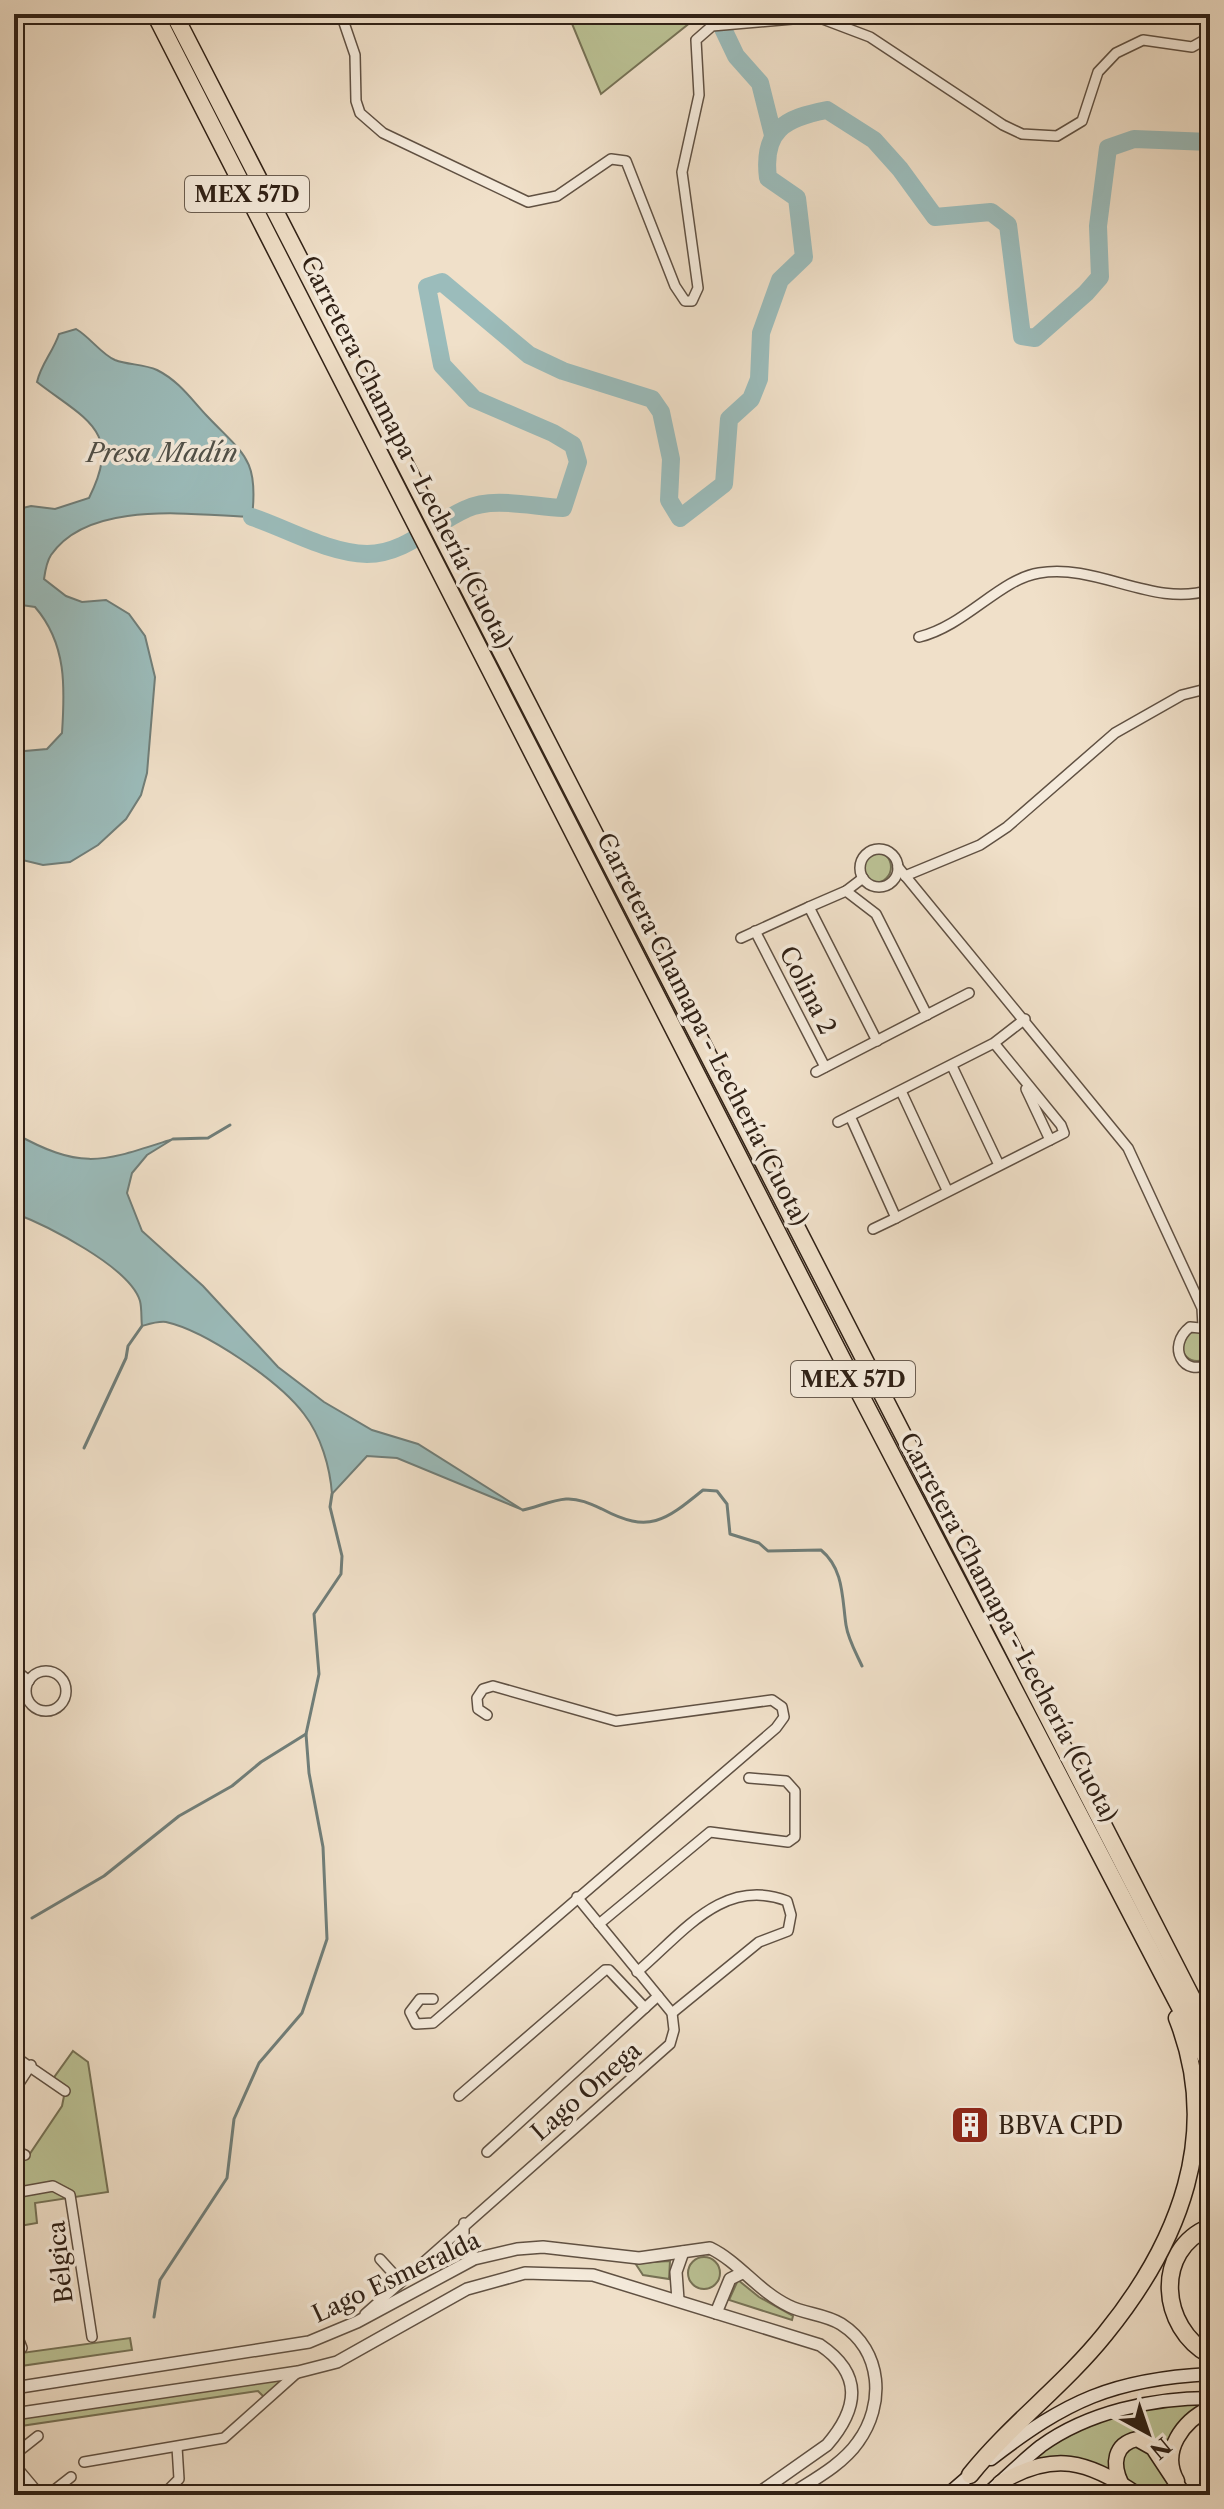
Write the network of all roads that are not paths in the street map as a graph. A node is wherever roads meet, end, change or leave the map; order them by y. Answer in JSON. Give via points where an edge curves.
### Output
{"nodes":[{"id":1,"x":155,"y":14,"type":"edge"},
{"id":2,"x":174,"y":14,"type":"edge"},
{"id":3,"x":341,"y":14,"type":"edge"},
{"id":4,"x":812,"y":15,"type":"edge"},
{"id":5,"x":1210,"y":37,"type":"edge"},
{"id":6,"x":348,"y":370,"type":"junction"},
{"id":7,"x":1210,"y":590,"type":"edge"},
{"id":8,"x":919,"y":637,"type":"dead end"},
{"id":9,"x":510,"y":685,"type":"junction"},
{"id":10,"x":1210,"y":688,"type":"edge"},
{"id":11,"x":898,"y":867,"type":"junction"},
{"id":12,"x":905,"y":876,"type":"junction"},
{"id":13,"x":866,"y":881,"type":"junction"},
{"id":14,"x":846,"y":891,"type":"junction"},
{"id":15,"x":862,"y":902,"type":"junction"},
{"id":16,"x":809,"y":907,"type":"junction"},
{"id":17,"x":755,"y":931,"type":"junction"},
{"id":18,"x":741,"y":938,"type":"dead end"},
{"id":19,"x":969,"y":993,"type":"dead end"},
{"id":20,"x":927,"y":1015,"type":"junction"},
{"id":21,"x":1025,"y":1019,"type":"junction"},
{"id":22,"x":877,"y":1041,"type":"junction"},
{"id":23,"x":994,"y":1043,"type":"junction"},
{"id":24,"x":952,"y":1066,"type":"junction"},
{"id":25,"x":1019,"y":1075,"type":"junction"},
{"id":26,"x":901,"y":1091,"type":"junction"},
{"id":27,"x":850,"y":1116,"type":"junction"},
{"id":28,"x":838,"y":1122,"type":"dead end"},
{"id":29,"x":1050,"y":1140,"type":"junction"},
{"id":30,"x":999,"y":1165,"type":"junction"},
{"id":31,"x":947,"y":1190,"type":"junction"},
{"id":32,"x":896,"y":1218,"type":"junction"},
{"id":33,"x":873,"y":1229,"type":"dead end"},
{"id":34,"x":1207,"y":1328,"type":"edge"},
{"id":35,"x":1210,"y":1363,"type":"edge"},
{"id":36,"x":14,"y":1669,"type":"edge"},
{"id":37,"x":29,"y":1681,"type":"junction"},
{"id":38,"x":487,"y":1715,"type":"dead end"},
{"id":39,"x":749,"y":1778,"type":"dead end"},
{"id":40,"x":577,"y":1897,"type":"junction"},
{"id":41,"x":599,"y":1924,"type":"junction"},
{"id":42,"x":1152,"y":1954,"type":"junction"},
{"id":43,"x":637,"y":1972,"type":"junction"},
{"id":44,"x":658,"y":1996,"type":"junction"},
{"id":45,"x":433,"y":1999,"type":"dead end"},
{"id":46,"x":645,"y":2008,"type":"junction"},
{"id":47,"x":672,"y":2013,"type":"junction"},
{"id":48,"x":1210,"y":2033,"type":"edge"},
{"id":49,"x":14,"y":2056,"type":"edge"},
{"id":50,"x":31,"y":2065,"type":"junction"},
{"id":51,"x":1210,"y":2065,"type":"edge"},
{"id":52,"x":14,"y":2091,"type":"edge"},
{"id":53,"x":65,"y":2091,"type":"dead end"},
{"id":54,"x":459,"y":2096,"type":"dead end"},
{"id":55,"x":14,"y":2150,"type":"edge"},
{"id":56,"x":487,"y":2152,"type":"dead end"},
{"id":57,"x":25,"y":2155,"type":"dead end"},
{"id":58,"x":14,"y":2193,"type":"edge"},
{"id":59,"x":464,"y":2223,"type":"junction"},
{"id":60,"x":1210,"y":2227,"type":"edge"},
{"id":61,"x":683,"y":2252,"type":"junction"},
{"id":62,"x":720,"y":2253,"type":"junction"},
{"id":63,"x":380,"y":2259,"type":"dead end"},
{"id":64,"x":474,"y":2259,"type":"junction"},
{"id":65,"x":742,"y":2273,"type":"junction"},
{"id":66,"x":730,"y":2279,"type":"junction"},
{"id":67,"x":401,"y":2282,"type":"junction"},
{"id":68,"x":678,"y":2300,"type":"junction"},
{"id":69,"x":716,"y":2313,"type":"junction"},
{"id":70,"x":357,"y":2322,"type":"junction"},
{"id":71,"x":14,"y":2328,"type":"edge"},
{"id":72,"x":92,"y":2337,"type":"dead end"},
{"id":73,"x":22,"y":2348,"type":"dead end"},
{"id":74,"x":1210,"y":2355,"type":"edge"},
{"id":75,"x":298,"y":2372,"type":"junction"},
{"id":76,"x":1210,"y":2374,"type":"edge"},
{"id":77,"x":14,"y":2388,"type":"edge"},
{"id":78,"x":1210,"y":2398,"type":"edge"},
{"id":79,"x":1210,"y":2408,"type":"edge"},
{"id":80,"x":14,"y":2414,"type":"edge"},
{"id":81,"x":38,"y":2436,"type":"dead end"},
{"id":82,"x":177,"y":2447,"type":"junction"},
{"id":83,"x":14,"y":2455,"type":"edge"},
{"id":84,"x":84,"y":2462,"type":"dead end"},
{"id":85,"x":16,"y":2471,"type":"edge"},
{"id":86,"x":970,"y":2475,"type":"junction"},
{"id":87,"x":71,"y":2477,"type":"dead end"},
{"id":88,"x":1000,"y":2483,"type":"junction"},
{"id":89,"x":1121,"y":2483,"type":"junction"},
{"id":90,"x":948,"y":2494,"type":"edge"},
{"id":91,"x":40,"y":2495,"type":"edge"},
{"id":92,"x":48,"y":2495,"type":"edge"},
{"id":93,"x":163,"y":2495,"type":"edge"},
{"id":94,"x":756,"y":2495,"type":"edge"},
{"id":95,"x":790,"y":2495,"type":"edge"},
{"id":96,"x":986,"y":2495,"type":"edge"},
{"id":97,"x":1138,"y":2495,"type":"edge"},
{"id":98,"x":1184,"y":2495,"type":"edge"}],
"edges":[{"from":1,"to":6,"type":"highway","name":"Carretera Chamapa - Lechería (Cuota)","number":"MEX 57D"},
{"from":2,"to":6,"type":"highway","name":"Carretera Chamapa - Lechería (Cuota)","number":"MEX 57D"},
{"from":3,"to":4,"type":"street","via":[[355,55],[360,113],[383,133],[528,202],[557,196],[611,159],[626,161],[685,301],[692,301],[698,288],[682,172],[699,95],[696,40],[703,31],[722,25]]},
{"from":4,"to":5,"type":"street","via":[[870,37],[1003,125],[1040,137],[1057,136],[1082,121],[1098,72],[1116,53],[1143,40],[1192,47]]},
{"from":6,"to":9,"type":"highway","name":"Carretera Chamapa - Lechería (Cuota)","number":"MEX 57D"},
{"from":7,"to":8,"type":"street","via":[[1163,595],[1067,571],[1036,573],[967,617]]},
{"from":9,"to":42,"type":"highway","name":"Carretera Chamapa - Lechería (Cuota)","number":"MEX 57D","via":[[860,1394]]},
{"from":9,"to":48,"type":"highway","name":"Carretera Chamapa - Lechería (Cuota)","number":"MEX 57D"},
{"from":10,"to":12,"type":"street","via":[[1182,695],[1115,733],[980,845]]},
{"from":11,"to":12,"type":"street"},
{"from":11,"to":13,"type":"street","via":[[889,884]]},
{"from":11,"to":13,"type":"street","via":[[892,854],[873,850],[860,864]]},
{"from":12,"to":21,"type":"street"},
{"from":13,"to":14,"type":"street","name":"Colina 2"},
{"from":13,"to":15,"type":"street"},
{"from":14,"to":15,"type":"street"},
{"from":14,"to":16,"type":"street","name":"Colina 2"},
{"from":15,"to":20,"type":"street","via":[[876,914]]},
{"from":16,"to":17,"type":"street","name":"Colina 2"},
{"from":16,"to":22,"type":"street","name":"Colina 2"},
{"from":17,"to":18,"type":"street","name":"Colina 2"},
{"from":17,"to":22,"type":"street","name":"Colina 2","via":[[821,1070]]},
{"from":19,"to":20,"type":"street","name":"Colina 2"},
{"from":20,"to":22,"type":"street","name":"Colina 2"},
{"from":21,"to":23,"type":"street"},
{"from":21,"to":34,"type":"street","via":[[1128,1148]]},
{"from":23,"to":24,"type":"street"},
{"from":23,"to":25,"type":"street"},
{"from":24,"to":26,"type":"street"},
{"from":24,"to":30,"type":"street"},
{"from":25,"to":29,"type":"street"},
{"from":25,"to":29,"type":"street","via":[[1069,1131]]},
{"from":26,"to":27,"type":"street"},
{"from":26,"to":31,"type":"street"},
{"from":27,"to":28,"type":"street"},
{"from":27,"to":32,"type":"street"},
{"from":29,"to":30,"type":"street"},
{"from":30,"to":31,"type":"street"},
{"from":31,"to":32,"type":"street"},
{"from":32,"to":33,"type":"street"},
{"from":34,"to":35,"type":"street","via":[[1190,1327],[1177,1346],[1180,1359],[1190,1367]]},
{"from":36,"to":37,"type":"street"},
{"from":37,"to":37,"type":"street","via":[[27,1695],[34,1706],[54,1709],[64,1700],[65,1686],[58,1675],[39,1672]]},
{"from":38,"to":40,"type":"street","via":[[478,1709],[477,1698],[493,1686],[616,1721],[759,1701],[772,1700],[782,1707],[784,1717],[776,1728]]},
{"from":39,"to":41,"type":"street","via":[[786,1781],[795,1791],[795,1837],[788,1842],[710,1832]]},
{"from":40,"to":41,"type":"street"},
{"from":40,"to":45,"type":"street","via":[[433,2023],[416,2024],[412,2005]]},
{"from":41,"to":43,"type":"street"},
{"from":42,"to":51,"type":"highway","name":"Carretera Chamapa - Lechería (Cuota)","number":"MEX 57D"},
{"from":42,"to":86,"type":"highway","via":[[1182,2031],[1195,2092],[1196,2148],[1188,2187],[1138,2289],[1105,2335]]},
{"from":43,"to":44,"type":"street"},
{"from":43,"to":47,"type":"street","via":[[719,1901],[751,1892],[787,1901],[788,1931],[759,1942]]},
{"from":44,"to":46,"type":"street"},
{"from":44,"to":47,"type":"street"},
{"from":46,"to":54,"type":"street","via":[[605,1970]]},
{"from":46,"to":56,"type":"street"},
{"from":47,"to":59,"type":"street","name":"Lago Onega","via":[[670,2044]]},
{"from":49,"to":50,"type":"street"},
{"from":50,"to":52,"type":"street"},
{"from":50,"to":53,"type":"street"},
{"from":55,"to":57,"type":"street"},
{"from":58,"to":72,"type":"street","name":"Bélgica","via":[[53,2186],[70,2195]]},
{"from":59,"to":64,"type":"street"},
{"from":59,"to":67,"type":"street","name":"Lago Onega"},
{"from":60,"to":74,"type":"highway","via":[[1197,2232],[1174,2264],[1168,2294],[1177,2325]]},
{"from":61,"to":62,"type":"street","name":"Lago Esmeralda","via":[[701,2247]]},
{"from":61,"to":64,"type":"street","name":"Lago Esmeralda","via":[[639,2258],[543,2247]]},
{"from":61,"to":68,"type":"street","via":[[676,2272]]},
{"from":62,"to":65,"type":"street"},
{"from":62,"to":66,"type":"street"},
{"from":63,"to":67,"type":"street"},
{"from":64,"to":70,"type":"street","name":"Lago Esmeralda"},
{"from":65,"to":66,"type":"street"},
{"from":65,"to":95,"type":"street","via":[[788,2306],[832,2320],[858,2339],[874,2365],[878,2390],[872,2419],[857,2444]]},
{"from":66,"to":69,"type":"street"},
{"from":67,"to":70,"type":"street","name":"Lago Onega"},
{"from":68,"to":69,"type":"street","name":"Lago Esmeralda"},
{"from":68,"to":75,"type":"street","name":"Lago Esmeralda","via":[[593,2275],[525,2273],[467,2289],[337,2362]]},
{"from":69,"to":94,"type":"street","name":"Lago Esmeralda","via":[[820,2345],[845,2366],[852,2384],[848,2413],[827,2445]]},
{"from":70,"to":77,"type":"street","name":"Lago Esmeralda","via":[[309,2342]]},
{"from":71,"to":73,"type":"street"},
{"from":75,"to":80,"type":"street","name":"Lago Esmeralda"},
{"from":75,"to":82,"type":"street","via":[[224,2438]]},
{"from":76,"to":86,"type":"main road","via":[[1164,2377],[1092,2395],[1056,2411]]},
{"from":78,"to":88,"type":"main road","via":[[1100,2415],[1042,2446]]},
{"from":79,"to":98,"type":"main road","via":[[1184,2425],[1175,2441],[1171,2470]]},
{"from":81,"to":83,"type":"street"},
{"from":82,"to":84,"type":"street"},
{"from":82,"to":93,"type":"street","via":[[179,2479]]},
{"from":85,"to":91,"type":"street"},
{"from":86,"to":90,"type":"main road"},
{"from":87,"to":92,"type":"street"},
{"from":88,"to":89,"type":"main road","via":[[1028,2466],[1059,2462]]},
{"from":88,"to":96,"type":"main road"},
{"from":89,"to":97,"type":"main road"},
{"from":89,"to":98,"type":"main road","via":[[1116,2455],[1137,2439],[1153,2448]]}]}
